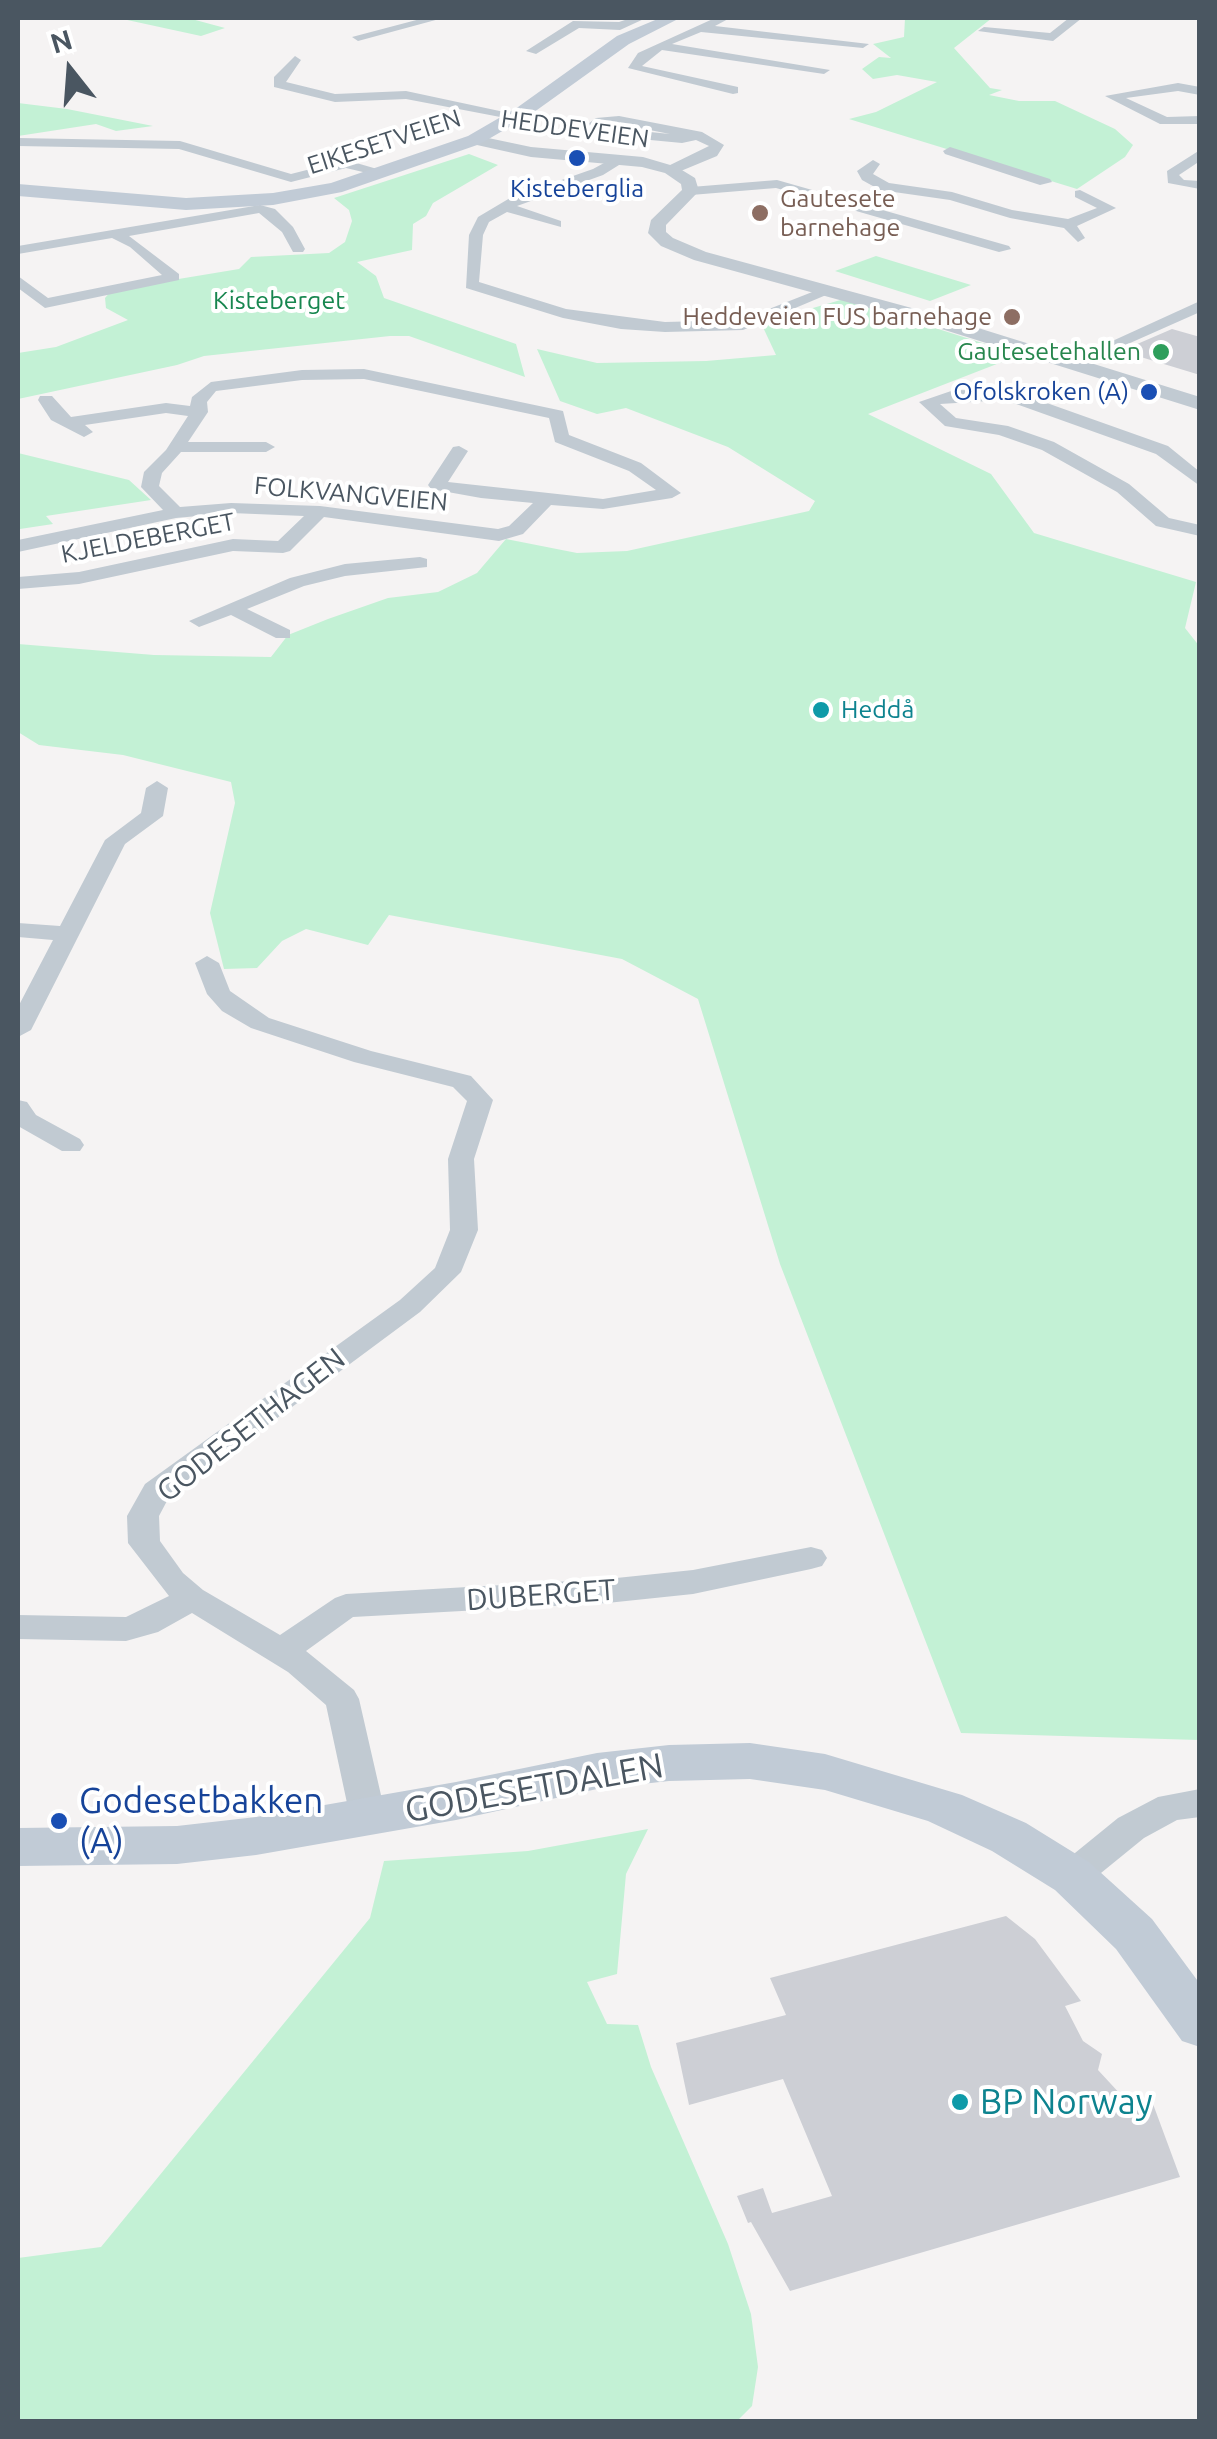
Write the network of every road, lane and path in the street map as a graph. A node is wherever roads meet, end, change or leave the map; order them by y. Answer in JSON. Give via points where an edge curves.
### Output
{"nodes":[{"id":1,"x":437,"y":18,"type":"edge"},
{"id":2,"x":640,"y":18,"type":"edge"},
{"id":3,"x":672,"y":18,"type":"edge"},
{"id":4,"x":724,"y":18,"type":"edge"},
{"id":5,"x":1076,"y":18,"type":"edge"},
{"id":6,"x":698,"y":27,"type":"junction"},
{"id":7,"x":984,"y":31,"type":"dead end"},
{"id":8,"x":358,"y":37,"type":"dead end"},
{"id":9,"x":862,"y":44,"type":"dead end"},
{"id":10,"x":660,"y":46,"type":"junction"},
{"id":11,"x":532,"y":51,"type":"dead end"},
{"id":12,"x":604,"y":52,"type":"junction"},
{"id":13,"x":642,"y":56,"type":"junction"},
{"id":14,"x":295,"y":60,"type":"dead end"},
{"id":15,"x":824,"y":70,"type":"dead end"},
{"id":16,"x":733,"y":90,"type":"dead end"},
{"id":17,"x":1200,"y":91,"type":"edge"},
{"id":18,"x":516,"y":116,"type":"junction"},
{"id":19,"x":1200,"y":120,"type":"edge"},
{"id":20,"x":698,"y":135,"type":"junction"},
{"id":21,"x":474,"y":140,"type":"junction"},
{"id":22,"x":18,"y":142,"type":"edge"},
{"id":23,"x":950,"y":151,"type":"dead end"},
{"id":24,"x":1200,"y":154,"type":"edge"},
{"id":25,"x":620,"y":160,"type":"junction"},
{"id":26,"x":873,"y":164,"type":"dead end"},
{"id":27,"x":671,"y":170,"type":"junction"},
{"id":28,"x":1012,"y":172,"type":"junction"},
{"id":29,"x":384,"y":174,"type":"junction"},
{"id":30,"x":1045,"y":182,"type":"dead end"},
{"id":31,"x":1200,"y":185,"type":"edge"},
{"id":32,"x":18,"y":190,"type":"edge"},
{"id":33,"x":690,"y":191,"type":"junction"},
{"id":34,"x":1080,"y":194,"type":"dead end"},
{"id":35,"x":952,"y":196,"type":"junction"},
{"id":36,"x":504,"y":206,"type":"junction"},
{"id":37,"x":1010,"y":214,"type":"junction"},
{"id":38,"x":556,"y":224,"type":"dead end"},
{"id":39,"x":950,"y":232,"type":"junction"},
{"id":40,"x":115,"y":234,"type":"junction"},
{"id":41,"x":298,"y":249,"type":"dead end"},
{"id":42,"x":1004,"y":249,"type":"dead end"},
{"id":43,"x":18,"y":250,"type":"edge"},
{"id":44,"x":18,"y":281,"type":"edge"},
{"id":45,"x":830,"y":290,"type":"junction"},
{"id":46,"x":45,"y":304,"type":"junction"},
{"id":47,"x":1195,"y":312,"type":"edge"},
{"id":48,"x":23,"y":315,"type":"dead end"},
{"id":49,"x":1070,"y":364,"type":"junction"},
{"id":50,"x":46,"y":400,"type":"dead end"},
{"id":51,"x":1200,"y":404,"type":"edge"},
{"id":52,"x":199,"y":412,"type":"junction"},
{"id":53,"x":1114,"y":431,"type":"junction"},
{"id":54,"x":1048,"y":446,"type":"junction"},
{"id":55,"x":176,"y":447,"type":"junction"},
{"id":56,"x":459,"y":450,"type":"dead end"},
{"id":57,"x":261,"y":471,"type":"dead end"},
{"id":58,"x":1195,"y":473,"type":"edge"},
{"id":59,"x":549,"y":498,"type":"junction"},
{"id":60,"x":320,"y":511,"type":"junction"},
{"id":61,"x":176,"y":514,"type":"junction"},
{"id":62,"x":1200,"y":531,"type":"edge"},
{"id":63,"x":18,"y":546,"type":"edge"},
{"id":64,"x":287,"y":546,"type":"junction"},
{"id":65,"x":420,"y":563,"type":"dead end"},
{"id":66,"x":318,"y":576,"type":"junction"},
{"id":67,"x":18,"y":583,"type":"edge"},
{"id":68,"x":231,"y":608,"type":"junction"},
{"id":69,"x":200,"y":621,"type":"dead end"},
{"id":70,"x":284,"y":634,"type":"dead end"},
{"id":71,"x":157,"y":788,"type":"dead end"},
{"id":72,"x":18,"y":930,"type":"edge"},
{"id":73,"x":67,"y":934,"type":"junction"},
{"id":74,"x":207,"y":963,"type":"dead end"},
{"id":75,"x":18,"y":1030,"type":"edge"},
{"id":76,"x":18,"y":1108,"type":"edge"},
{"id":77,"x":71,"y":1145,"type":"dead end"},
{"id":78,"x":811,"y":1558,"type":"dead end"},
{"id":79,"x":192,"y":1598,"type":"junction"},
{"id":80,"x":18,"y":1628,"type":"edge"},
{"id":81,"x":281,"y":1650,"type":"junction"},
{"id":82,"x":1200,"y":1802,"type":"edge"},
{"id":83,"x":368,"y":1817,"type":"junction"},
{"id":84,"x":18,"y":1847,"type":"edge"},
{"id":85,"x":1072,"y":1876,"type":"junction"},
{"id":86,"x":1200,"y":2025,"type":"edge"}],
"edges":[{"from":1,"to":8,"type":"street"},
{"from":2,"to":11,"type":"street","via":[[620,26],[578,24]]},
{"from":3,"to":12,"type":"main road","name":"EIKESETVEIEN"},
{"from":4,"to":6,"type":"street"},
{"from":5,"to":7,"type":"street","via":[[1054,37]]},
{"from":6,"to":9,"type":"street"},
{"from":6,"to":10,"type":"street"},
{"from":10,"to":13,"type":"street"},
{"from":10,"to":15,"type":"street"},
{"from":12,"to":13,"type":"street"},
{"from":12,"to":18,"type":"main road","name":"EIKESETVEIEN"},
{"from":13,"to":16,"type":"street","via":[[634,68]]},
{"from":14,"to":18,"type":"street","via":[[280,84],[328,97],[367,89],[406,94]]},
{"from":17,"to":19,"type":"street","via":[[1111,96],[1165,122]]},
{"from":18,"to":21,"type":"main road","name":"EIKESETVEIEN"},
{"from":20,"to":20,"type":"street","via":[[612,119],[587,130],[682,139]]},
{"from":20,"to":27,"type":"street","via":[[717,145],[712,153]]},
{"from":21,"to":25,"type":"street","name":"HEDDEVEIEN"},
{"from":21,"to":29,"type":"main road","name":"EIKESETVEIEN"},
{"from":22,"to":29,"type":"street","via":[[187,146],[290,178],[346,164]]},
{"from":23,"to":28,"type":"street"},
{"from":24,"to":31,"type":"street","via":[[1172,174],[1182,184]]},
{"from":25,"to":27,"type":"street","name":"HEDDEVEIEN"},
{"from":25,"to":36,"type":"street"},
{"from":26,"to":35,"type":"street","via":[[864,171],[870,182]]},
{"from":27,"to":33,"type":"street","name":"HEDDEVEIEN","via":[[689,182]]},
{"from":28,"to":30,"type":"street"},
{"from":28,"to":35,"type":"street"},
{"from":29,"to":32,"type":"main road","name":"EIKESETVEIEN","via":[[296,196],[229,202]]},
{"from":33,"to":39,"type":"street","via":[[777,184]]},
{"from":33,"to":45,"type":"street","via":[[657,224],[667,242]]},
{"from":34,"to":37,"type":"street","via":[[1109,208],[1074,231]]},
{"from":35,"to":37,"type":"street"},
{"from":36,"to":38,"type":"street"},
{"from":36,"to":45,"type":"street","via":[[478,228],[471,285],[563,314],[622,324],[743,325]]},
{"from":37,"to":39,"type":"street"},
{"from":39,"to":42,"type":"street"},
{"from":40,"to":41,"type":"street","via":[[266,210]]},
{"from":40,"to":43,"type":"street"},
{"from":40,"to":46,"type":"street","via":[[174,278]]},
{"from":44,"to":46,"type":"street"},
{"from":45,"to":49,"type":"street"},
{"from":46,"to":48,"type":"street"},
{"from":47,"to":49,"type":"street"},
{"from":49,"to":51,"type":"street"},
{"from":50,"to":52,"type":"street","via":[[57,416],[78,427],[166,408]]},
{"from":52,"to":55,"type":"street"},
{"from":52,"to":59,"type":"street","via":[[198,401],[211,387],[364,374],[556,415],[561,438],[635,467],[672,493],[603,504]]},
{"from":53,"to":54,"type":"street"},
{"from":53,"to":54,"type":"street","via":[[1007,394],[926,402],[951,422]]},
{"from":53,"to":58,"type":"street","via":[[1162,450]]},
{"from":54,"to":62,"type":"street","via":[[1124,488],[1163,522]]},
{"from":55,"to":57,"type":"street","via":[[267,440]]},
{"from":55,"to":61,"type":"street","via":[[150,487]]},
{"from":56,"to":59,"type":"street","via":[[437,485]]},
{"from":59,"to":60,"type":"street","name":"FOLKVANGVEIEN","via":[[516,530],[499,535]]},
{"from":60,"to":61,"type":"street","name":"FOLKVANGVEIEN"},
{"from":60,"to":64,"type":"street"},
{"from":61,"to":63,"type":"street","name":"FOLKVANGVEIEN"},
{"from":64,"to":66,"type":"street"},
{"from":64,"to":67,"type":"street","name":"KJELDEBERGET","via":[[232,545],[79,578]]},
{"from":65,"to":66,"type":"street"},
{"from":66,"to":68,"type":"street"},
{"from":68,"to":69,"type":"street"},
{"from":68,"to":70,"type":"street"},
{"from":71,"to":73,"type":"street","via":[[152,816],[116,840]]},
{"from":72,"to":73,"type":"street"},
{"from":73,"to":75,"type":"street"},
{"from":74,"to":79,"type":"street","name":"GODESETHAGEN","via":[[218,994],[260,1023],[462,1082],[480,1100],[461,1158],[460,1244],[446,1272],[156,1492],[143,1516],[144,1543]]},
{"from":76,"to":77,"type":"street","via":[[27,1121]]},
{"from":78,"to":81,"type":"street","name":"DUBERGET","via":[[607,1591],[346,1606]]},
{"from":79,"to":80,"type":"street","via":[[126,1629]]},
{"from":79,"to":81,"type":"street","name":"GODESETHAGEN"},
{"from":81,"to":83,"type":"street","name":"GODESETHAGEN","via":[[342,1699]]},
{"from":82,"to":85,"type":"street","via":[[1170,1807],[1131,1828]]},
{"from":83,"to":84,"type":"main road","name":"GODESETDALEN","via":[[177,1845]]},
{"from":83,"to":85,"type":"main road","name":"GODESETDALEN","via":[[597,1770],[750,1761],[825,1772],[945,1808]]},
{"from":85,"to":86,"type":"main road","name":"GODESETDALEN","via":[[1134,1934]]}]}
